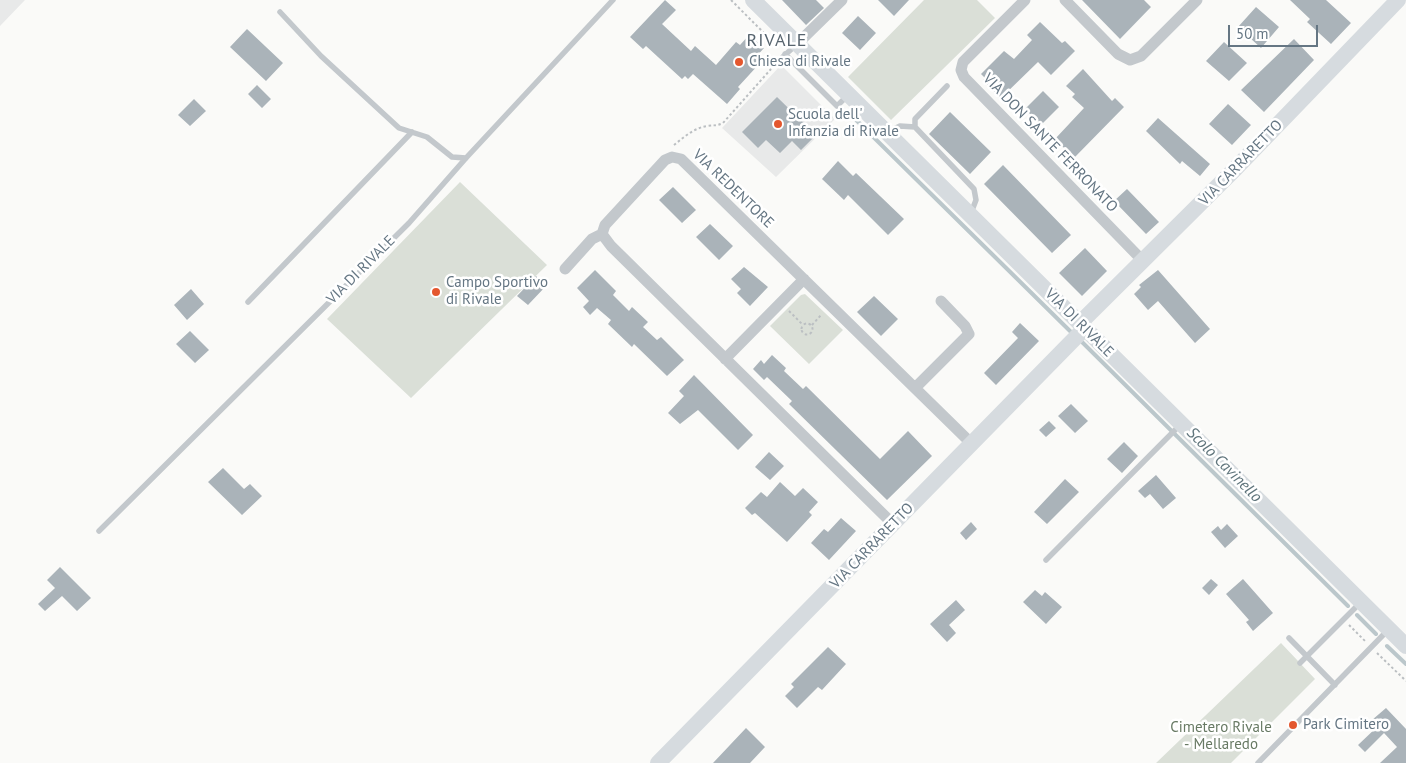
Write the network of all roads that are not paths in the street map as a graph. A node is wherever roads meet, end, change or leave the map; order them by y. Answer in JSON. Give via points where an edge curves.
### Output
{"nodes":[{"id":1,"x":613,"y":0,"type":"edge"},
{"id":2,"x":753,"y":0,"type":"edge"},
{"id":3,"x":842,"y":0,"type":"edge"},
{"id":4,"x":1025,"y":0,"type":"edge"},
{"id":5,"x":1065,"y":0,"type":"edge"},
{"id":6,"x":1197,"y":0,"type":"edge"},
{"id":7,"x":1398,"y":0,"type":"edge"},
{"id":8,"x":280,"y":12,"type":"dead end"},
{"id":9,"x":791,"y":50,"type":"junction"},
{"id":10,"x":776,"y":64,"type":"road end"},
{"id":11,"x":947,"y":86,"type":"dead end"},
{"id":12,"x":915,"y":127,"type":"junction"},
{"id":13,"x":412,"y":132,"type":"junction"},
{"id":14,"x":893,"y":132,"type":"junction"},
{"id":15,"x":466,"y":158,"type":"junction"},
{"id":16,"x":970,"y":215,"type":"junction"},
{"id":17,"x":602,"y":234,"type":"junction"},
{"id":18,"x":1143,"y":261,"type":"junction"},
{"id":19,"x":565,"y":269,"type":"dead end"},
{"id":20,"x":804,"y":279,"type":"junction"},
{"id":21,"x":941,"y":301,"type":"dead end"},
{"id":22,"x":248,"y":302,"type":"dead end"},
{"id":23,"x":1083,"y":326,"type":"junction"},
{"id":24,"x":725,"y":359,"type":"junction"},
{"id":25,"x":915,"y":388,"type":"junction"},
{"id":26,"x":1179,"y":426,"type":"junction"},
{"id":27,"x":972,"y":444,"type":"junction"},
{"id":28,"x":893,"y":524,"type":"junction"},
{"id":29,"x":99,"y":531,"type":"dead end"},
{"id":30,"x":1046,"y":560,"type":"dead end"},
{"id":31,"x":1361,"y":602,"type":"junction"},
{"id":32,"x":1389,"y":629,"type":"junction"},
{"id":33,"x":1289,"y":638,"type":"dead end"},
{"id":34,"x":1406,"y":646,"type":"edge"},
{"id":35,"x":1307,"y":656,"type":"junction"},
{"id":36,"x":1300,"y":663,"type":"dead end"},
{"id":37,"x":1335,"y":685,"type":"junction"},
{"id":38,"x":658,"y":763,"type":"edge"},
{"id":39,"x":1258,"y":763,"type":"edge"}],
"edges":[{"from":1,"to":15,"type":"lane","name":"VIA DI RIVALE"},
{"from":2,"to":9,"type":"street","name":"VIA DI RIVALE"},
{"from":3,"to":9,"type":"street"},
{"from":4,"to":18,"type":"street","name":"VIA DON SANTE FERRONATO","via":[[963,62],[961,70],[964,77]]},
{"from":5,"to":6,"type":"street","via":[[1118,54],[1130,60],[1141,56]]},
{"from":7,"to":18,"type":"street","name":"VIA CARRARETTO"},
{"from":8,"to":13,"type":"lane","via":[[383,115],[399,128]]},
{"from":9,"to":10,"type":"lane"},
{"from":9,"to":14,"type":"street","name":"VIA DI RIVALE"},
{"from":11,"to":12,"type":"lane","via":[[915,119]]},
{"from":12,"to":14,"type":"lane","via":[[900,126]]},
{"from":12,"to":16,"type":"lane","via":[[974,188],[975,205]]},
{"from":13,"to":15,"type":"lane","via":[[427,137],[452,156]]},
{"from":13,"to":22,"type":"lane"},
{"from":14,"to":16,"type":"street","name":"VIA DI RIVALE"},
{"from":15,"to":29,"type":"lane","name":"VIA DI RIVALE","via":[[402,230]]},
{"from":16,"to":23,"type":"street","name":"VIA DI RIVALE"},
{"from":17,"to":19,"type":"street","name":"VIA REDENTORE","via":[[592,239]]},
{"from":17,"to":20,"type":"street","name":"VIA REDENTORE","via":[[605,224],[662,164],[676,157],[687,163]]},
{"from":17,"to":24,"type":"street"},
{"from":18,"to":23,"type":"street","name":"VIA CARRARETTO"},
{"from":20,"to":24,"type":"street"},
{"from":20,"to":25,"type":"street","name":"VIA REDENTORE"},
{"from":21,"to":25,"type":"street","via":[[969,334]]},
{"from":23,"to":26,"type":"street","name":"VIA DI RIVALE"},
{"from":23,"to":27,"type":"street","name":"VIA CARRARETTO"},
{"from":24,"to":28,"type":"street"},
{"from":25,"to":27,"type":"street","name":"VIA REDENTORE"},
{"from":26,"to":30,"type":"lane"},
{"from":26,"to":31,"type":"street","name":"VIA DI RIVALE"},
{"from":27,"to":28,"type":"street","name":"VIA CARRARETTO"},
{"from":28,"to":38,"type":"street","name":"VIA CARRARETTO"},
{"from":31,"to":32,"type":"street","name":"VIA DI RIVALE"},
{"from":31,"to":35,"type":"lane"},
{"from":32,"to":34,"type":"street","name":"VIA DI RIVALE"},
{"from":32,"to":37,"type":"lane"},
{"from":33,"to":35,"type":"lane"},
{"from":35,"to":36,"type":"lane"},
{"from":35,"to":37,"type":"lane"},
{"from":37,"to":39,"type":"lane"}]}
